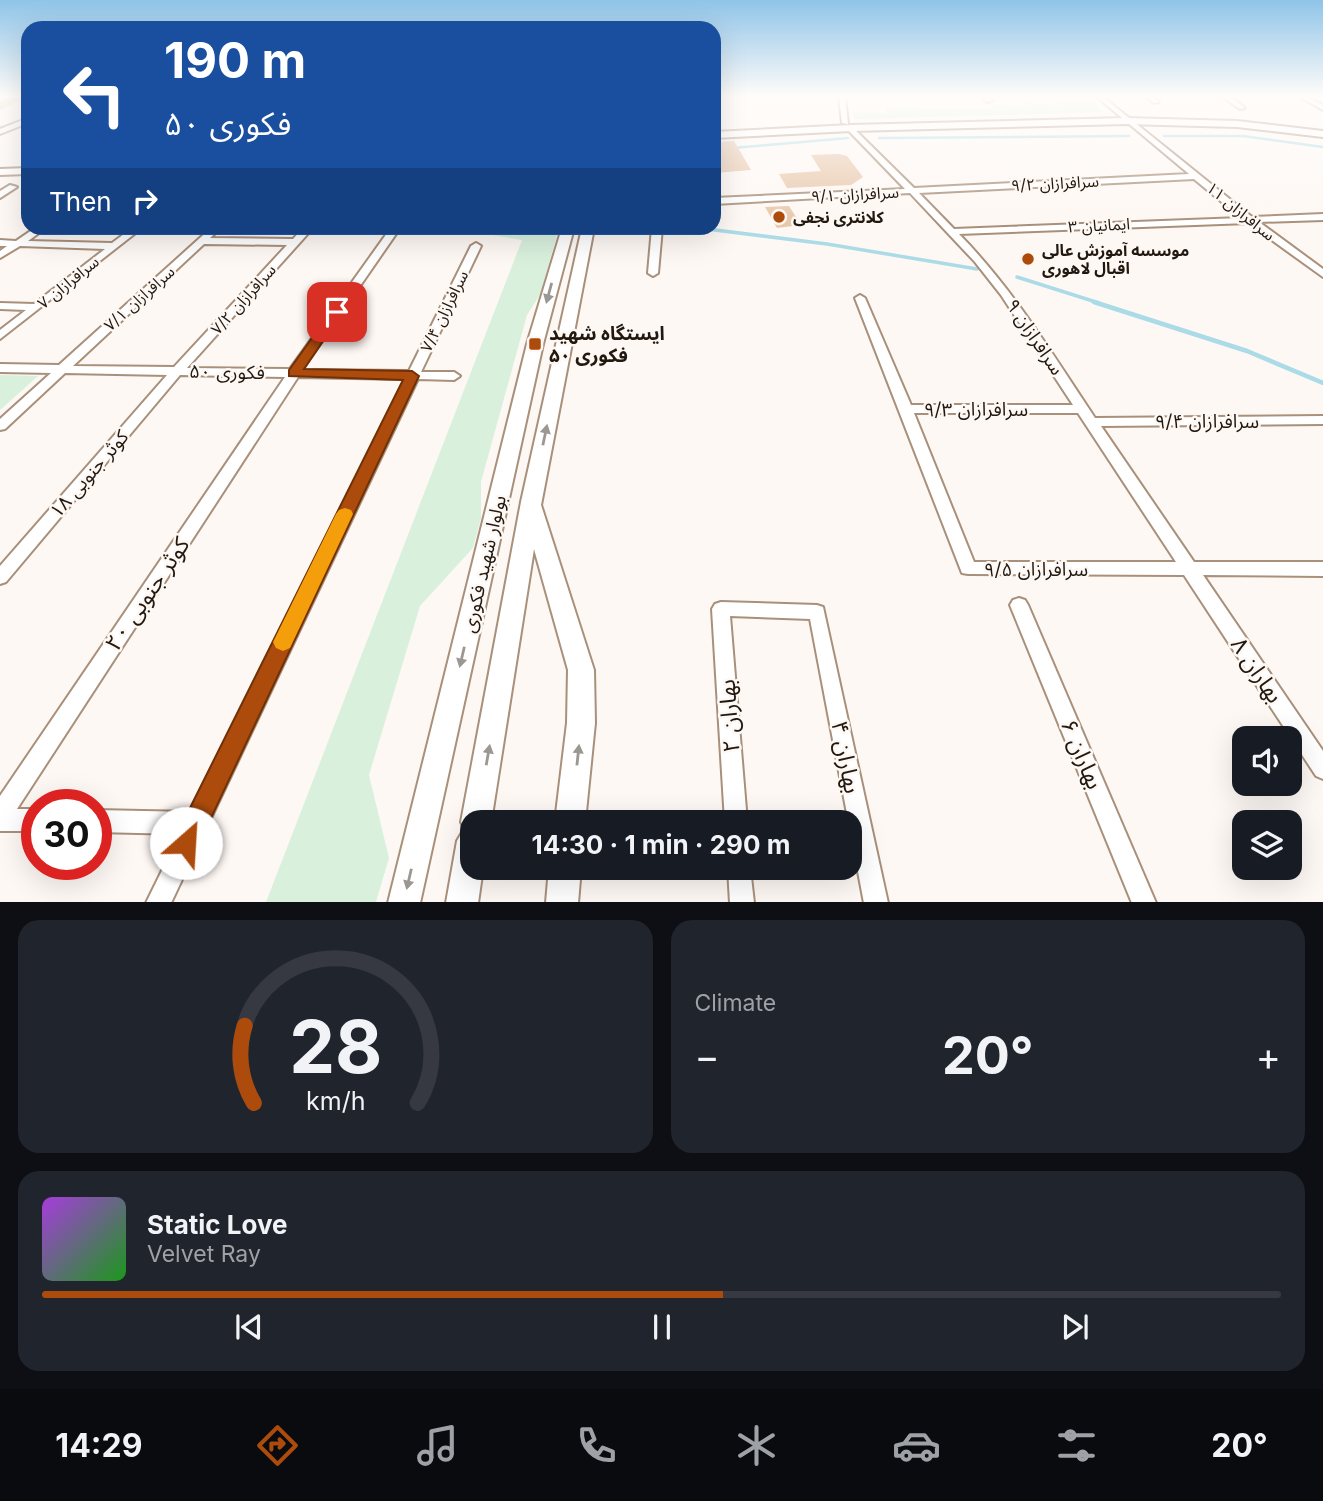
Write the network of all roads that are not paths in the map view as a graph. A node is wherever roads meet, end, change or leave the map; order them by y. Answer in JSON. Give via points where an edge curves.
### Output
{"nodes":[{"id":1,"x":862,"y":139,"type":"edge"},
{"id":2,"x":1150,"y":139,"type":"edge"},
{"id":3,"x":21,"y":165,"type":"edge"},
{"id":4,"x":0,"y":166,"type":"edge"},
{"id":5,"x":21,"y":171,"type":"edge"},
{"id":6,"x":0,"y":172,"type":"edge"},
{"id":7,"x":1198,"y":176,"type":"junction"},
{"id":8,"x":13,"y":187,"type":"dead end"},
{"id":9,"x":911,"y":191,"type":"junction"},
{"id":10,"x":0,"y":195,"type":"edge"},
{"id":11,"x":721,"y":201,"type":"edge"},
{"id":12,"x":1323,"y":216,"type":"edge"},
{"id":13,"x":1247,"y":218,"type":"junction"},
{"id":14,"x":951,"y":232,"type":"junction"},
{"id":15,"x":30,"y":235,"type":"edge"},
{"id":16,"x":127,"y":235,"type":"edge"},
{"id":17,"x":208,"y":235,"type":"edge"},
{"id":18,"x":302,"y":235,"type":"edge"},
{"id":19,"x":390,"y":235,"type":"edge"},
{"id":20,"x":566,"y":235,"type":"edge"},
{"id":21,"x":587,"y":235,"type":"edge"},
{"id":22,"x":656,"y":235,"type":"edge"},
{"id":23,"x":201,"y":241,"type":"junction"},
{"id":24,"x":295,"y":242,"type":"junction"},
{"id":25,"x":0,"y":243,"type":"edge"},
{"id":26,"x":17,"y":243,"type":"junction"},
{"id":27,"x":113,"y":246,"type":"junction"},
{"id":28,"x":476,"y":246,"type":"dead end"},
{"id":29,"x":0,"y":255,"type":"edge"},
{"id":30,"x":653,"y":273,"type":"dead end"},
{"id":31,"x":1323,"y":274,"type":"edge"},
{"id":32,"x":860,"y":298,"type":"dead end"},
{"id":33,"x":0,"y":306,"type":"edge"},
{"id":34,"x":37,"y":307,"type":"junction"},
{"id":35,"x":0,"y":336,"type":"edge"},
{"id":36,"x":0,"y":368,"type":"edge"},
{"id":37,"x":61,"y":368,"type":"junction"},
{"id":38,"x":177,"y":371,"type":"junction"},
{"id":39,"x":294,"y":373,"type":"junction"},
{"id":40,"x":412,"y":376,"type":"junction"},
{"id":41,"x":454,"y":376,"type":"dead end"},
{"id":42,"x":1083,"y":409,"type":"junction"},
{"id":43,"x":906,"y":410,"type":"junction"},
{"id":44,"x":1323,"y":420,"type":"edge"},
{"id":45,"x":1091,"y":422,"type":"junction"},
{"id":46,"x":0,"y":425,"type":"edge"},
{"id":47,"x":531,"y":502,"type":"junction"},
{"id":48,"x":1323,"y":569,"type":"edge"},
{"id":49,"x":1190,"y":570,"type":"junction"},
{"id":50,"x":0,"y":577,"type":"edge"},
{"id":51,"x":1019,"y":606,"type":"dead end"},
{"id":52,"x":817,"y":612,"type":"joint"},
{"id":53,"x":1323,"y":769,"type":"edge"},
{"id":54,"x":478,"y":810,"type":"edge"},
{"id":55,"x":571,"y":810,"type":"edge"},
{"id":56,"x":735,"y":810,"type":"edge"},
{"id":57,"x":0,"y":817,"type":"edge"},
{"id":58,"x":21,"y":819,"type":"edge"},
{"id":59,"x":112,"y":821,"type":"edge"},
{"id":60,"x":196,"y":823,"type":"junction"},
{"id":61,"x":466,"y":880,"type":"edge"},
{"id":62,"x":564,"y":880,"type":"edge"},
{"id":63,"x":740,"y":880,"type":"edge"},
{"id":64,"x":158,"y":902,"type":"edge"},
{"id":65,"x":404,"y":902,"type":"edge"},
{"id":66,"x":462,"y":902,"type":"edge"},
{"id":67,"x":562,"y":902,"type":"edge"},
{"id":68,"x":742,"y":902,"type":"edge"},
{"id":69,"x":876,"y":902,"type":"edge"},
{"id":70,"x":1144,"y":902,"type":"edge"}],
"edges":[{"from":1,"to":9,"type":"street","name":"سرافرازان ۹"},
{"from":2,"to":7,"type":"street","name":"سرافرازان ۱۱"},
{"from":3,"to":4,"type":"main road"},
{"from":5,"to":6,"type":"main road"},
{"from":7,"to":9,"type":"street","name":"سرافرازان ۹/۲"},
{"from":7,"to":13,"type":"street","name":"سرافرازان ۱۱"},
{"from":8,"to":10,"type":"street"},
{"from":9,"to":11,"type":"street","name":"سرافرازان ۹/۱"},
{"from":9,"to":14,"type":"street","name":"سرافرازان ۹"},
{"from":12,"to":13,"type":"street","name":"ایمانیان ۳"},
{"from":13,"to":14,"type":"street","name":"ایمانیان ۳"},
{"from":13,"to":31,"type":"street","name":"سرافرازان ۱۱"},
{"from":14,"to":42,"type":"street","name":"سرافرازان ۹","via":[[1005,293]]},
{"from":15,"to":26,"type":"street"},
{"from":16,"to":27,"type":"street","name":"سرافرازان ۷"},
{"from":17,"to":23,"type":"street","name":"سرافرازان ۷/۱"},
{"from":18,"to":24,"type":"street","name":"سرافرازان ۷/۲"},
{"from":19,"to":39,"type":"street","name":"کوثر جنوبی ۲۰"},
{"from":20,"to":65,"type":"main road","name":"بولوار شهید فکوری","one_way":true,"via":[[535,344]]},
{"from":47,"to":21,"type":"main road","name":"بولوار شهید فکوری","one_way":true},
{"from":22,"to":30,"type":"street"},
{"from":23,"to":24,"type":"street"},
{"from":23,"to":37,"type":"street","name":"سرافرازان ۷/۱"},
{"from":24,"to":38,"type":"street","name":"سرافرازان ۷/۲"},
{"from":25,"to":26,"type":"street"},
{"from":26,"to":27,"type":"street"},
{"from":26,"to":29,"type":"street"},
{"from":27,"to":34,"type":"street","name":"سرافرازان ۷"},
{"from":28,"to":40,"type":"street","name":"سرافرازان ۷/۴"},
{"from":32,"to":43,"type":"street","name":"سرافرازان ۹/۳"},
{"from":33,"to":34,"type":"street"},
{"from":34,"to":35,"type":"street","name":"سرافرازان ۷"},
{"from":36,"to":37,"type":"street","name":"فکوری ۵۰"},
{"from":37,"to":38,"type":"street","name":"فکوری ۵۰"},
{"from":37,"to":46,"type":"street","name":"سرافرازان ۷/۱"},
{"from":38,"to":39,"type":"street","name":"فکوری ۵۰"},
{"from":38,"to":50,"type":"street","name":"کوثر جنوبی ۱۸"},
{"from":39,"to":40,"type":"street","name":"فکوری ۵۰"},
{"from":39,"to":57,"type":"street","name":"کوثر جنوبی ۲۰"},
{"from":40,"to":41,"type":"street","name":"فکوری ۵۰"},
{"from":40,"to":60,"type":"street","name":"سرافرازان ۷/۴"},
{"from":42,"to":43,"type":"street","name":"سرافرازان ۹/۳"},
{"from":42,"to":45,"type":"street","name":"سرافرازان ۹"},
{"from":43,"to":49,"type":"street","name":"سرافرازان ۹/۵","via":[[968,568]]},
{"from":44,"to":45,"type":"street","name":"سرافرازان ۹/۴"},
{"from":45,"to":49,"type":"street","name":"سرافرازان ۹"},
{"from":54,"to":47,"type":"main road","name":"بولوار شهید فکوری","one_way":true},
{"from":55,"to":47,"type":"main road","one_way":true,"via":[[581,723],[581,670]]},
{"from":48,"to":49,"type":"street"},
{"from":49,"to":53,"type":"street","name":"بهاران ۸"},
{"from":51,"to":70,"type":"street","name":"بهاران ۶"},
{"from":52,"to":56,"type":"street","name":"بهاران ۲","via":[[721,609]]},
{"from":52,"to":69,"type":"street","name":"بهاران ۴"},
{"from":57,"to":58,"type":"street"},
{"from":59,"to":60,"type":"street"},
{"from":60,"to":64,"type":"street","name":"سرافرازان ۷/۴"},
{"from":61,"to":66,"type":"main road"},
{"from":62,"to":67,"type":"main road"},
{"from":63,"to":68,"type":"street"}]}
